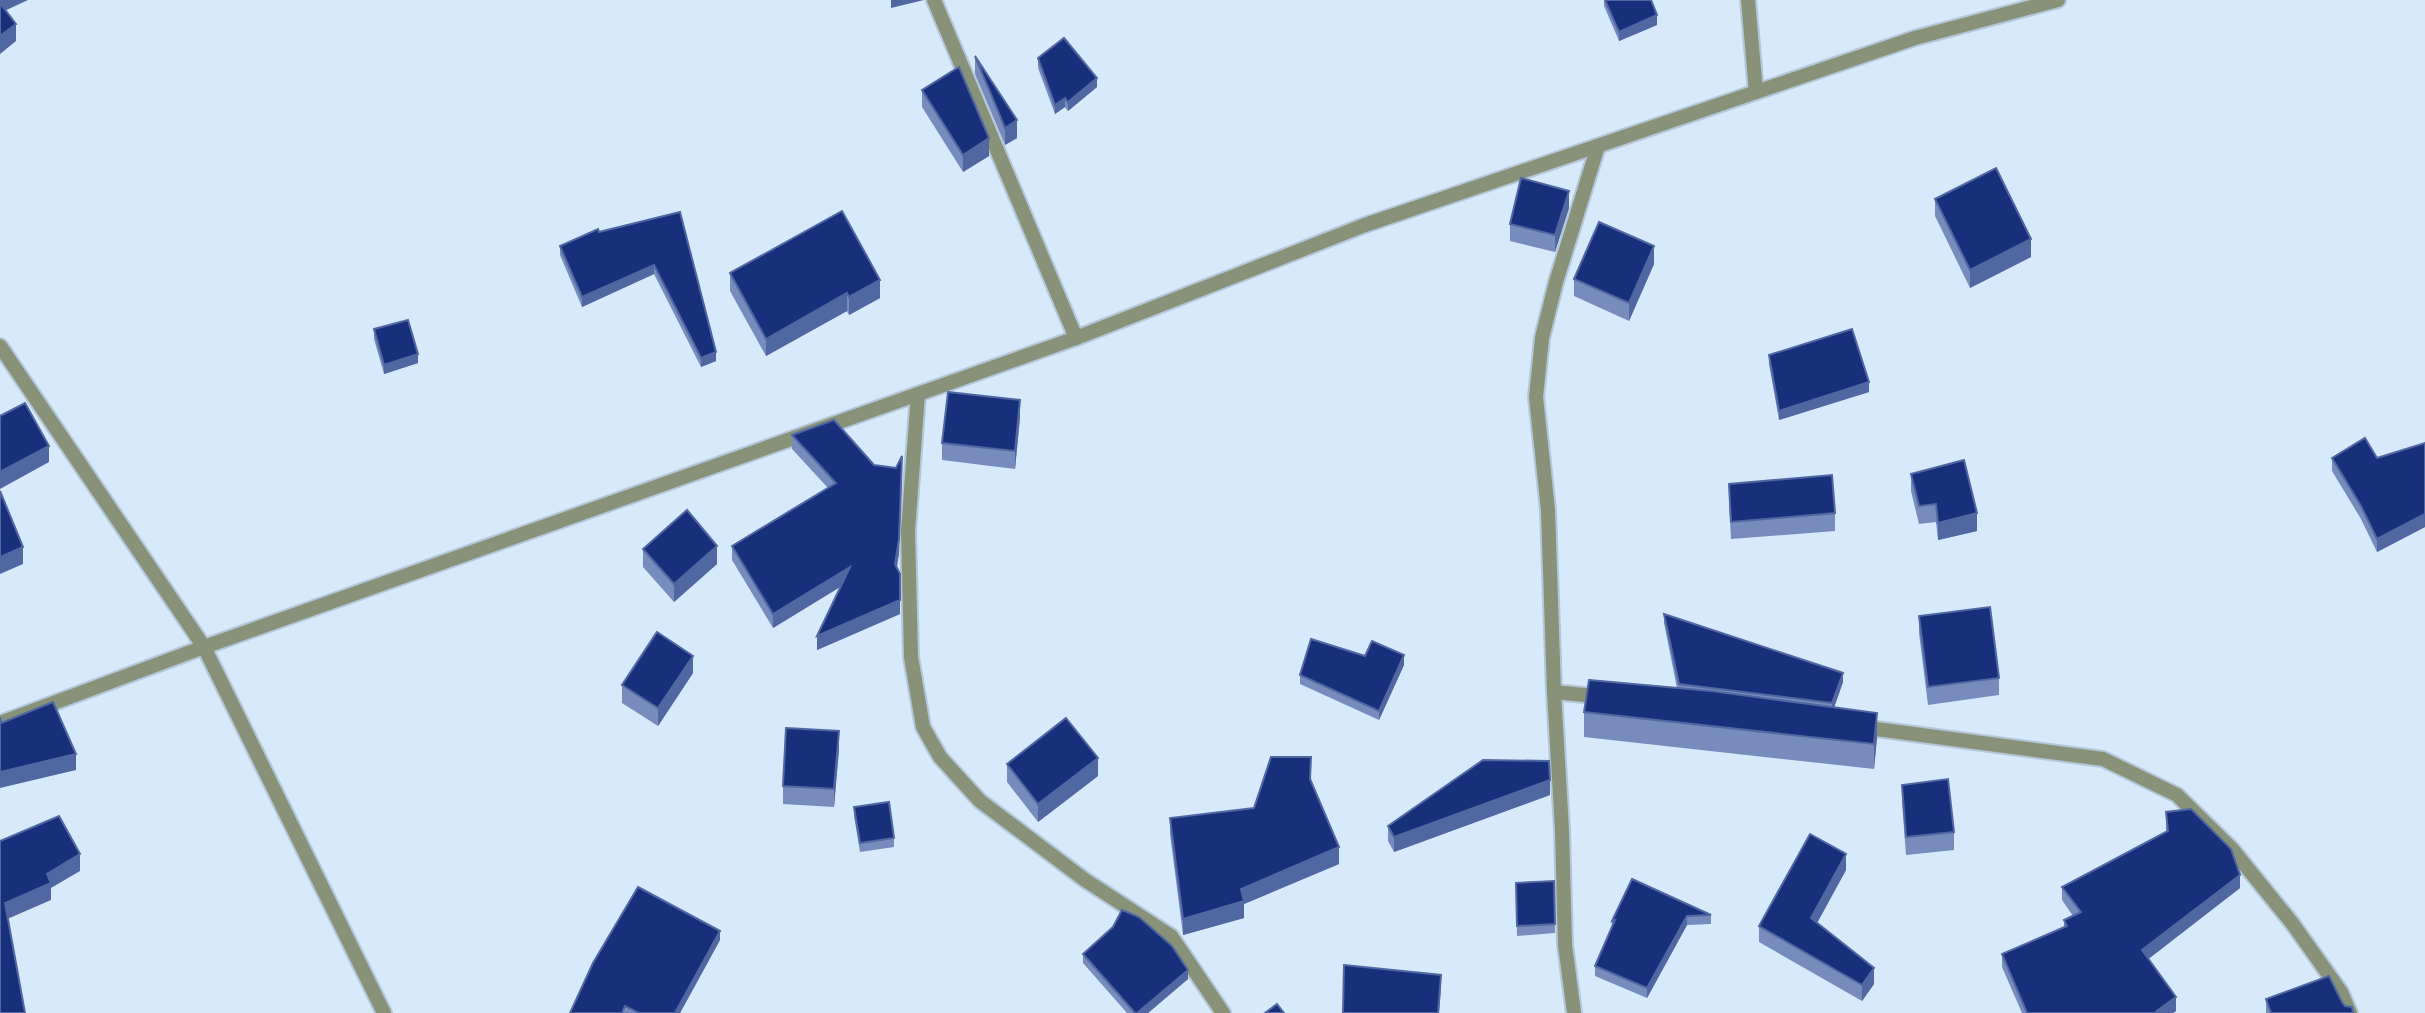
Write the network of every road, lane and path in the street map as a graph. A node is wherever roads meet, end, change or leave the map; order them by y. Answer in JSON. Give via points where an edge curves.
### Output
{"nodes":[{"id":1,"x":934,"y":0,"type":"edge"},
{"id":2,"x":1748,"y":0,"type":"edge"},
{"id":3,"x":2058,"y":0,"type":"edge"},
{"id":4,"x":1756,"y":92,"type":"junction"},
{"id":5,"x":1598,"y":146,"type":"junction"},
{"id":6,"x":1076,"y":338,"type":"junction"},
{"id":7,"x":0,"y":346,"type":"edge"},
{"id":8,"x":918,"y":394,"type":"junction"},
{"id":9,"x":204,"y":647,"type":"junction"},
{"id":10,"x":1554,"y":692,"type":"junction"},
{"id":11,"x":1619,"y":698,"type":"edge"},
{"id":12,"x":0,"y":723,"type":"edge"},
{"id":13,"x":1846,"y":725,"type":"edge"},
{"id":14,"x":384,"y":1013,"type":"edge"},
{"id":15,"x":1223,"y":1013,"type":"edge"},
{"id":16,"x":1574,"y":1013,"type":"edge"},
{"id":17,"x":2350,"y":1013,"type":"edge"}],
"edges":[{"from":1,"to":6,"type":"street"},
{"from":2,"to":4,"type":"street"},
{"from":3,"to":4,"type":"street","via":[[1915,38]]},
{"from":4,"to":5,"type":"street"},
{"from":5,"to":6,"type":"street","via":[[1365,225]]},
{"from":5,"to":10,"type":"street","via":[[1542,338],[1536,397],[1548,510]]},
{"from":6,"to":8,"type":"street"},
{"from":7,"to":9,"type":"street"},
{"from":8,"to":9,"type":"street"},
{"from":8,"to":15,"type":"street","via":[[908,531],[911,657],[923,727],[940,757],[980,801],[1085,880],[1171,936]]},
{"from":9,"to":12,"type":"street"},
{"from":9,"to":14,"type":"street"},
{"from":10,"to":11,"type":"street"},
{"from":10,"to":16,"type":"street","via":[[1565,945]]},
{"from":13,"to":17,"type":"street","via":[[2103,760],[2177,795],[2232,849],[2292,923],[2341,992]]}]}
